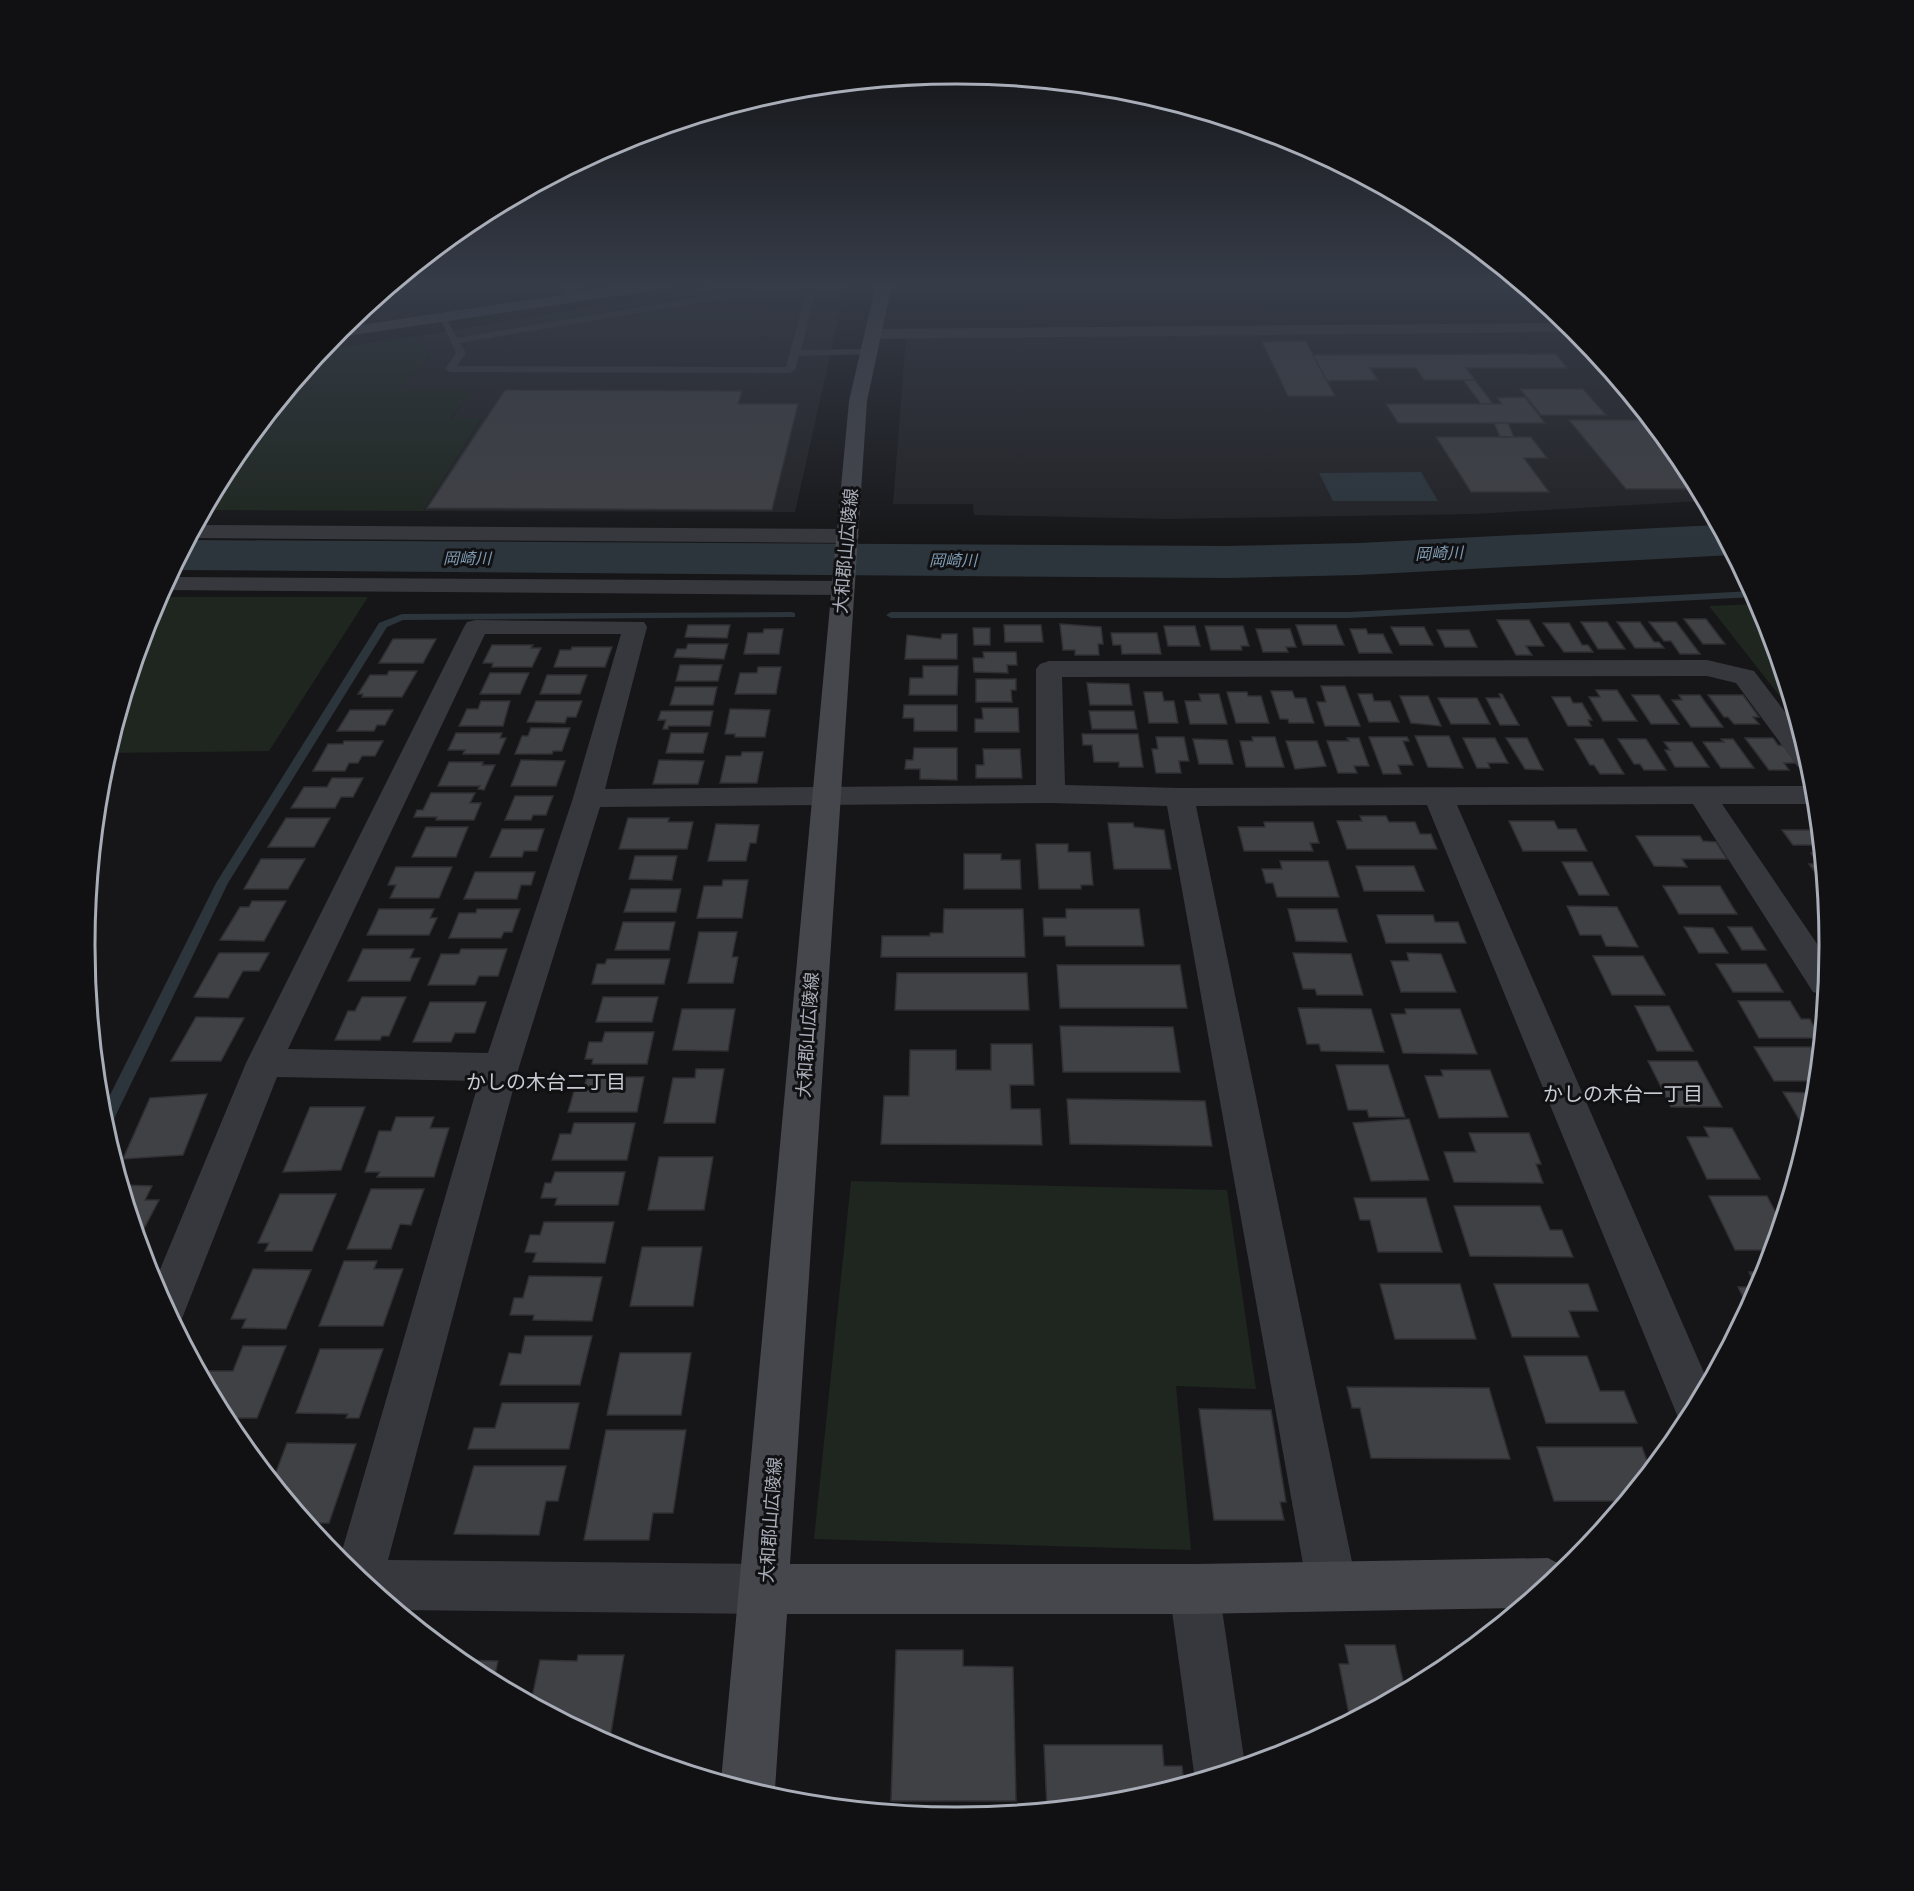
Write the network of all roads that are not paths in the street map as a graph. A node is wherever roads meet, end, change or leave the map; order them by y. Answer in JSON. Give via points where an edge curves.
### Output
{"nodes":[{"id":1,"x":864,"y":372,"type":"edge"},
{"id":2,"x":202,"y":532,"type":"edge"},
{"id":3,"x":848,"y":536,"type":"junction"},
{"id":4,"x":175,"y":584,"type":"edge"},
{"id":5,"x":843,"y":588,"type":"junction"},
{"id":6,"x":1794,"y":742,"type":"edge"},
{"id":7,"x":1051,"y":794,"type":"junction"},
{"id":8,"x":1805,"y":795,"type":"edge"},
{"id":9,"x":1438,"y":796,"type":"junction"},
{"id":10,"x":1702,"y":796,"type":"junction"},
{"id":11,"x":826,"y":797,"type":"junction"},
{"id":12,"x":1180,"y":797,"type":"junction"},
{"id":13,"x":588,"y":798,"type":"junction"},
{"id":14,"x":1818,"y":972,"type":"edge"},
{"id":15,"x":264,"y":1063,"type":"junction"},
{"id":16,"x":501,"y":1067,"type":"junction"},
{"id":17,"x":170,"y":1296,"type":"edge"},
{"id":18,"x":1691,"y":1395,"type":"edge"},
{"id":19,"x":362,"y":1568,"type":"edge"},
{"id":20,"x":1536,"y":1583,"type":"edge"},
{"id":21,"x":380,"y":1585,"type":"edge"},
{"id":22,"x":1332,"y":1586,"type":"junction"},
{"id":23,"x":766,"y":1588,"type":"junction"},
{"id":24,"x":1194,"y":1588,"type":"junction"},
{"id":25,"x":1218,"y":1766,"type":"edge"},
{"id":26,"x":749,"y":1781,"type":"edge"}],
"edges":[{"from":1,"to":3,"type":"main road","name":"大和郡山広陵線","via":[[858,400]]},
{"from":2,"to":3,"type":"street"},
{"from":3,"to":5,"type":"main road","name":"大和郡山広陵線"},
{"from":4,"to":5,"type":"street"},
{"from":5,"to":11,"type":"main road","name":"大和郡山広陵線"},
{"from":6,"to":7,"type":"street","via":[[1744,677],[1707,668],[1049,669]]},
{"from":7,"to":11,"type":"street"},
{"from":7,"to":12,"type":"street"},
{"from":8,"to":10,"type":"street"},
{"from":9,"to":10,"type":"street"},
{"from":9,"to":12,"type":"street"},
{"from":9,"to":18,"type":"street"},
{"from":10,"to":14,"type":"street"},
{"from":11,"to":13,"type":"street"},
{"from":11,"to":23,"type":"main road","name":"大和郡山広陵線"},
{"from":12,"to":22,"type":"street"},
{"from":13,"to":15,"type":"street","via":[[635,627],[476,627]]},
{"from":13,"to":16,"type":"street"},
{"from":15,"to":16,"type":"street"},
{"from":15,"to":17,"type":"street"},
{"from":16,"to":19,"type":"street"},
{"from":20,"to":22,"type":"main road"},
{"from":21,"to":23,"type":"street"},
{"from":22,"to":24,"type":"main road"},
{"from":23,"to":24,"type":"main road"},
{"from":23,"to":26,"type":"main road","name":"大和郡山広陵線"},
{"from":24,"to":25,"type":"street"}]}
